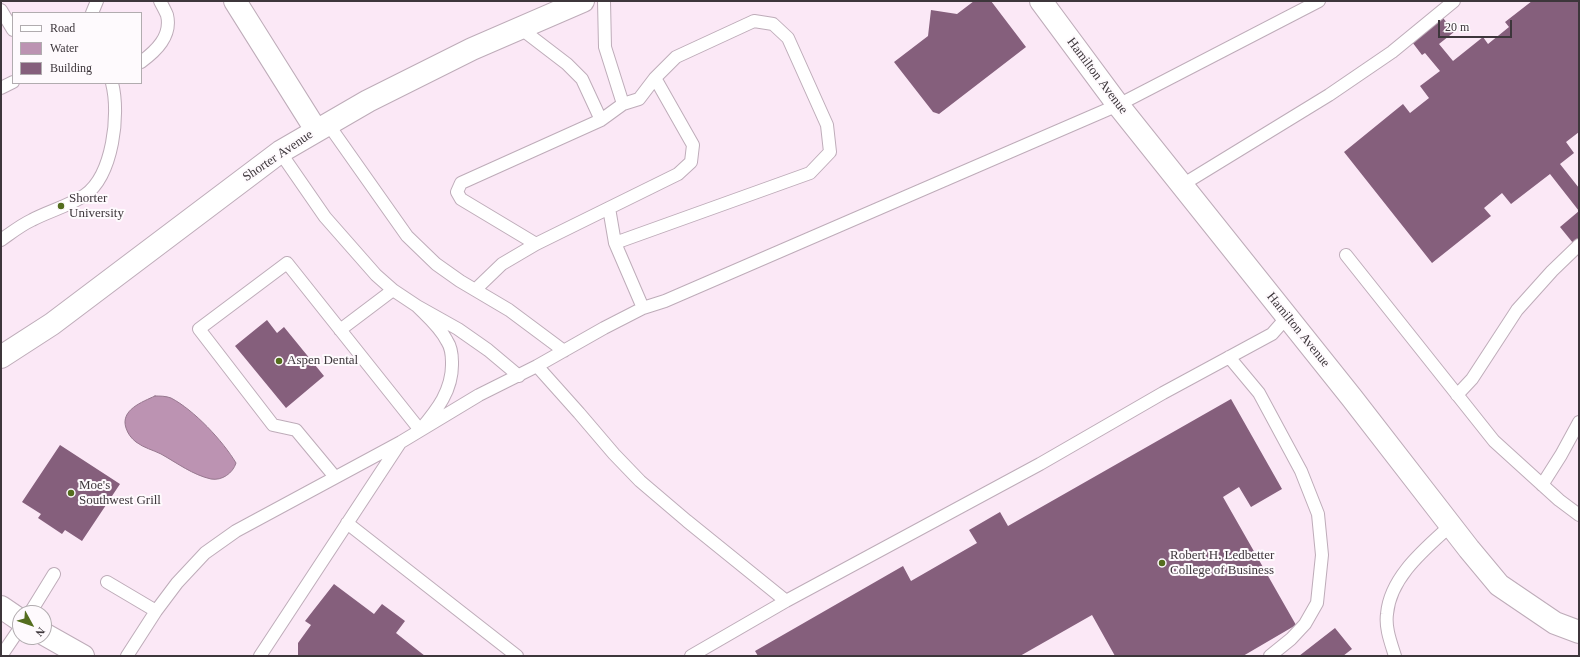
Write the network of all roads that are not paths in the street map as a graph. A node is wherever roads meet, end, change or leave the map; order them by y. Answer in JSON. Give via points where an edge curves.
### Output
{"nodes":[{"id":1,"x":97,"y":1,"type":"edge"},
{"id":2,"x":160,"y":1,"type":"edge"},
{"id":3,"x":235,"y":1,"type":"edge"},
{"id":4,"x":583,"y":1,"type":"edge"},
{"id":5,"x":604,"y":1,"type":"edge"},
{"id":6,"x":1040,"y":1,"type":"edge"},
{"id":7,"x":1319,"y":1,"type":"edge"},
{"id":8,"x":1454,"y":1,"type":"edge"},
{"id":9,"x":1,"y":10,"type":"edge"},
{"id":10,"x":92,"y":12,"type":"edge"},
{"id":11,"x":12,"y":28,"type":"edge"},
{"id":12,"x":520,"y":28,"type":"junction"},
{"id":13,"x":142,"y":61,"type":"edge"},
{"id":14,"x":655,"y":78,"type":"junction"},
{"id":15,"x":12,"y":82,"type":"edge"},
{"id":16,"x":112,"y":84,"type":"edge"},
{"id":17,"x":1,"y":88,"type":"edge"},
{"id":18,"x":623,"y":104,"type":"junction"},
{"id":19,"x":1118,"y":105,"type":"junction"},
{"id":20,"x":601,"y":120,"type":"junction"},
{"id":21,"x":322,"y":127,"type":"junction"},
{"id":22,"x":280,"y":152,"type":"junction"},
{"id":23,"x":1182,"y":185,"type":"junction"},
{"id":24,"x":609,"y":208,"type":"junction"},
{"id":25,"x":1,"y":240,"type":"edge"},
{"id":26,"x":615,"y":243,"type":"junction"},
{"id":27,"x":536,"y":244,"type":"junction"},
{"id":28,"x":1579,"y":245,"type":"edge"},
{"id":29,"x":1346,"y":255,"type":"dead end"},
{"id":30,"x":393,"y":290,"type":"junction"},
{"id":31,"x":475,"y":290,"type":"junction"},
{"id":32,"x":417,"y":306,"type":"junction"},
{"id":33,"x":643,"y":308,"type":"junction"},
{"id":34,"x":1287,"y":317,"type":"junction"},
{"id":35,"x":340,"y":330,"type":"junction"},
{"id":36,"x":564,"y":351,"type":"junction"},
{"id":37,"x":1,"y":357,"type":"edge"},
{"id":38,"x":1229,"y":357,"type":"junction"},
{"id":39,"x":537,"y":366,"type":"junction"},
{"id":40,"x":519,"y":376,"type":"junction"},
{"id":41,"x":1457,"y":396,"type":"junction"},
{"id":42,"x":1579,"y":422,"type":"edge"},
{"id":43,"x":420,"y":430,"type":"junction"},
{"id":44,"x":400,"y":442,"type":"junction"},
{"id":45,"x":335,"y":477,"type":"junction"},
{"id":46,"x":1542,"y":485,"type":"junction"},
{"id":47,"x":1579,"y":515,"type":"edge"},
{"id":48,"x":347,"y":523,"type":"junction"},
{"id":49,"x":1450,"y":526,"type":"junction"},
{"id":50,"x":54,"y":574,"type":"dead end"},
{"id":51,"x":108,"y":582,"type":"dead end"},
{"id":52,"x":786,"y":601,"type":"junction"},
{"id":53,"x":35,"y":605,"type":"edge"},
{"id":54,"x":1,"y":607,"type":"edge"},
{"id":55,"x":156,"y":611,"type":"junction"},
{"id":56,"x":12,"y":615,"type":"edge"},
{"id":57,"x":1579,"y":632,"type":"edge"},
{"id":58,"x":52,"y":639,"type":"edge"},
{"id":59,"x":12,"y":640,"type":"edge"},
{"id":60,"x":2,"y":656,"type":"edge"},
{"id":61,"x":83,"y":656,"type":"edge"},
{"id":62,"x":127,"y":656,"type":"edge"},
{"id":63,"x":260,"y":656,"type":"edge"},
{"id":64,"x":517,"y":656,"type":"edge"},
{"id":65,"x":691,"y":656,"type":"edge"},
{"id":66,"x":1270,"y":656,"type":"edge"},
{"id":67,"x":1395,"y":656,"type":"edge"}],
"edges":[{"from":1,"to":10,"type":"lane"},
{"from":2,"to":13,"type":"lane","via":[[167,15],[166,33],[154,52]]},
{"from":3,"to":21,"type":"street"},
{"from":4,"to":12,"type":"street","name":"Shorter Avenue"},
{"from":5,"to":18,"type":"lane","via":[[605,47]]},
{"from":6,"to":19,"type":"street","name":"Hamilton Avenue"},
{"from":7,"to":19,"type":"lane"},
{"from":8,"to":23,"type":"lane","via":[[1392,52],[1329,95]]},
{"from":9,"to":11,"type":"lane"},
{"from":12,"to":20,"type":"lane","via":[[567,64],[582,79]]},
{"from":12,"to":21,"type":"street","name":"Shorter Avenue","via":[[368,101]]},
{"from":14,"to":18,"type":"lane","via":[[639,99]]},
{"from":14,"to":24,"type":"lane","via":[[693,145],[691,162],[678,174]]},
{"from":14,"to":26,"type":"lane","via":[[676,57],[754,21],[773,24],[788,38],[827,125],[830,152],[810,173]]},
{"from":15,"to":17,"type":"lane"},
{"from":16,"to":25,"type":"lane","via":[[115,95],[114,134],[104,168],[93,188],[65,206],[32,220]]},
{"from":18,"to":20,"type":"lane"},
{"from":19,"to":23,"type":"street","name":"Hamilton Avenue"},
{"from":19,"to":33,"type":"lane","via":[[665,301]]},
{"from":20,"to":27,"type":"lane","via":[[461,184],[457,192],[461,199]]},
{"from":21,"to":22,"type":"street","name":"Shorter Avenue"},
{"from":21,"to":31,"type":"lane","via":[[407,236],[436,264]]},
{"from":22,"to":30,"type":"lane","via":[[325,217],[371,270]]},
{"from":22,"to":37,"type":"street","name":"Shorter Avenue","via":[[52,324]]},
{"from":23,"to":34,"type":"street","name":"Hamilton Avenue"},
{"from":24,"to":26,"type":"lane"},
{"from":24,"to":27,"type":"lane"},
{"from":26,"to":33,"type":"lane"},
{"from":27,"to":31,"type":"lane","via":[[502,264]]},
{"from":28,"to":41,"type":"lane","via":[[1517,310],[1472,380]]},
{"from":29,"to":41,"type":"lane"},
{"from":30,"to":32,"type":"lane"},
{"from":30,"to":35,"type":"lane"},
{"from":31,"to":36,"type":"lane","via":[[509,310]]},
{"from":32,"to":40,"type":"lane","via":[[458,329]]},
{"from":32,"to":43,"type":"lane","via":[[433,321],[448,342],[452,354],[447,392],[437,410]]},
{"from":33,"to":36,"type":"lane"},
{"from":34,"to":38,"type":"lane","via":[[1272,334]]},
{"from":34,"to":49,"type":"street","name":"Hamilton Avenue"},
{"from":35,"to":43,"type":"lane"},
{"from":35,"to":45,"type":"lane","via":[[287,263],[199,329],[273,425],[296,430]]},
{"from":36,"to":39,"type":"lane"},
{"from":38,"to":52,"type":"lane","via":[[1040,464]]},
{"from":38,"to":66,"type":"lane","via":[[1259,393],[1301,471],[1318,514],[1322,555],[1317,603],[1305,624]]},
{"from":39,"to":40,"type":"lane"},
{"from":39,"to":52,"type":"lane","via":[[640,481]]},
{"from":40,"to":43,"type":"lane","via":[[479,395]]},
{"from":41,"to":46,"type":"lane","via":[[1494,441]]},
{"from":42,"to":46,"type":"lane"},
{"from":43,"to":44,"type":"lane"},
{"from":44,"to":45,"type":"lane"},
{"from":44,"to":48,"type":"lane"},
{"from":45,"to":55,"type":"lane","via":[[236,530],[211,548],[177,583]]},
{"from":46,"to":47,"type":"lane"},
{"from":48,"to":63,"type":"lane"},
{"from":48,"to":64,"type":"lane"},
{"from":49,"to":57,"type":"street","name":"Hamilton Avenue","via":[[1499,585],[1555,623]]},
{"from":49,"to":67,"type":"lane","via":[[1409,567],[1390,599],[1387,627]]},
{"from":50,"to":53,"type":"lane"},
{"from":51,"to":55,"type":"lane"},
{"from":52,"to":65,"type":"lane"},
{"from":54,"to":56,"type":"street"},
{"from":55,"to":62,"type":"lane"},
{"from":58,"to":61,"type":"street"},
{"from":59,"to":60,"type":"lane"}]}
